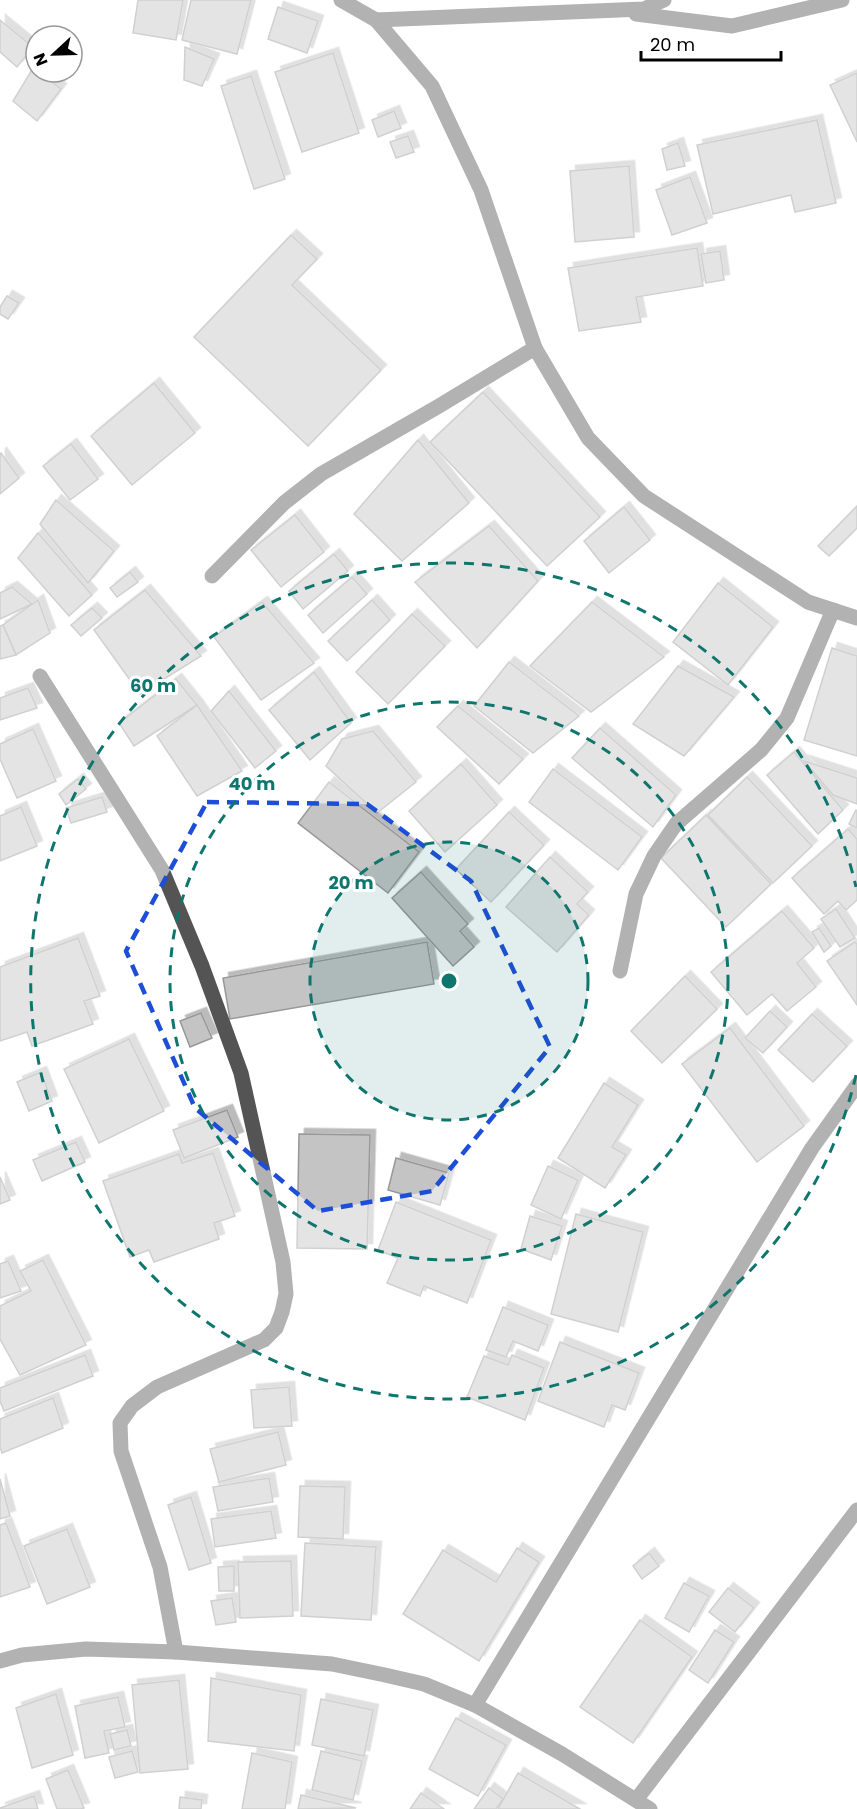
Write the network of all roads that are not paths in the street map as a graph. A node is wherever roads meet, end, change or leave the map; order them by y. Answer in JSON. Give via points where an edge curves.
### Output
{"nodes":[{"id":1,"x":341,"y":0,"type":"edge"},
{"id":2,"x":664,"y":0,"type":"edge"},
{"id":3,"x":842,"y":0,"type":"edge"},
{"id":4,"x":611,"y":10,"type":"junction"},
{"id":5,"x":376,"y":20,"type":"junction"},
{"id":6,"x":535,"y":348,"type":"junction"},
{"id":7,"x":212,"y":576,"type":"dead end"},
{"id":8,"x":833,"y":610,"type":"junction"},
{"id":9,"x":857,"y":618,"type":"edge"},
{"id":10,"x":40,"y":676,"type":"dead end"},
{"id":11,"x":620,"y":971,"type":"dead end"},
{"id":12,"x":857,"y":1084,"type":"edge"},
{"id":13,"x":857,"y":1510,"type":"edge"},
{"id":14,"x":176,"y":1652,"type":"junction"},
{"id":15,"x":0,"y":1660,"type":"edge"},
{"id":16,"x":475,"y":1705,"type":"junction"},
{"id":17,"x":636,"y":1800,"type":"junction"},
{"id":18,"x":650,"y":1809,"type":"edge"}],
"edges":[{"from":1,"to":5,"type":"street"},
{"from":2,"to":4,"type":"street","via":[[644,9]]},
{"from":3,"to":4,"type":"street","via":[[732,26]]},
{"from":4,"to":5,"type":"street"},
{"from":5,"to":6,"type":"street","via":[[432,86],[481,190]]},
{"from":6,"to":7,"type":"street","via":[[321,474],[284,503]]},
{"from":6,"to":8,"type":"street","via":[[588,438],[644,496],[808,602]]},
{"from":8,"to":9,"type":"street"},
{"from":8,"to":11,"type":"street","via":[[787,718],[761,750],[676,824],[654,856],[636,894]]},
{"from":10,"to":14,"type":"street","via":[[156,860],[202,966],[242,1073],[283,1262],[286,1294],[282,1312],[276,1328],[264,1340],[157,1387],[132,1406],[120,1423],[120,1451],[160,1567]]},
{"from":12,"to":16,"type":"street","via":[[812,1148]]},
{"from":13,"to":17,"type":"street"},
{"from":14,"to":15,"type":"street","via":[[86,1650]]},
{"from":14,"to":16,"type":"street","via":[[332,1664],[424,1684]]},
{"from":16,"to":17,"type":"street"},
{"from":17,"to":18,"type":"street"}]}
